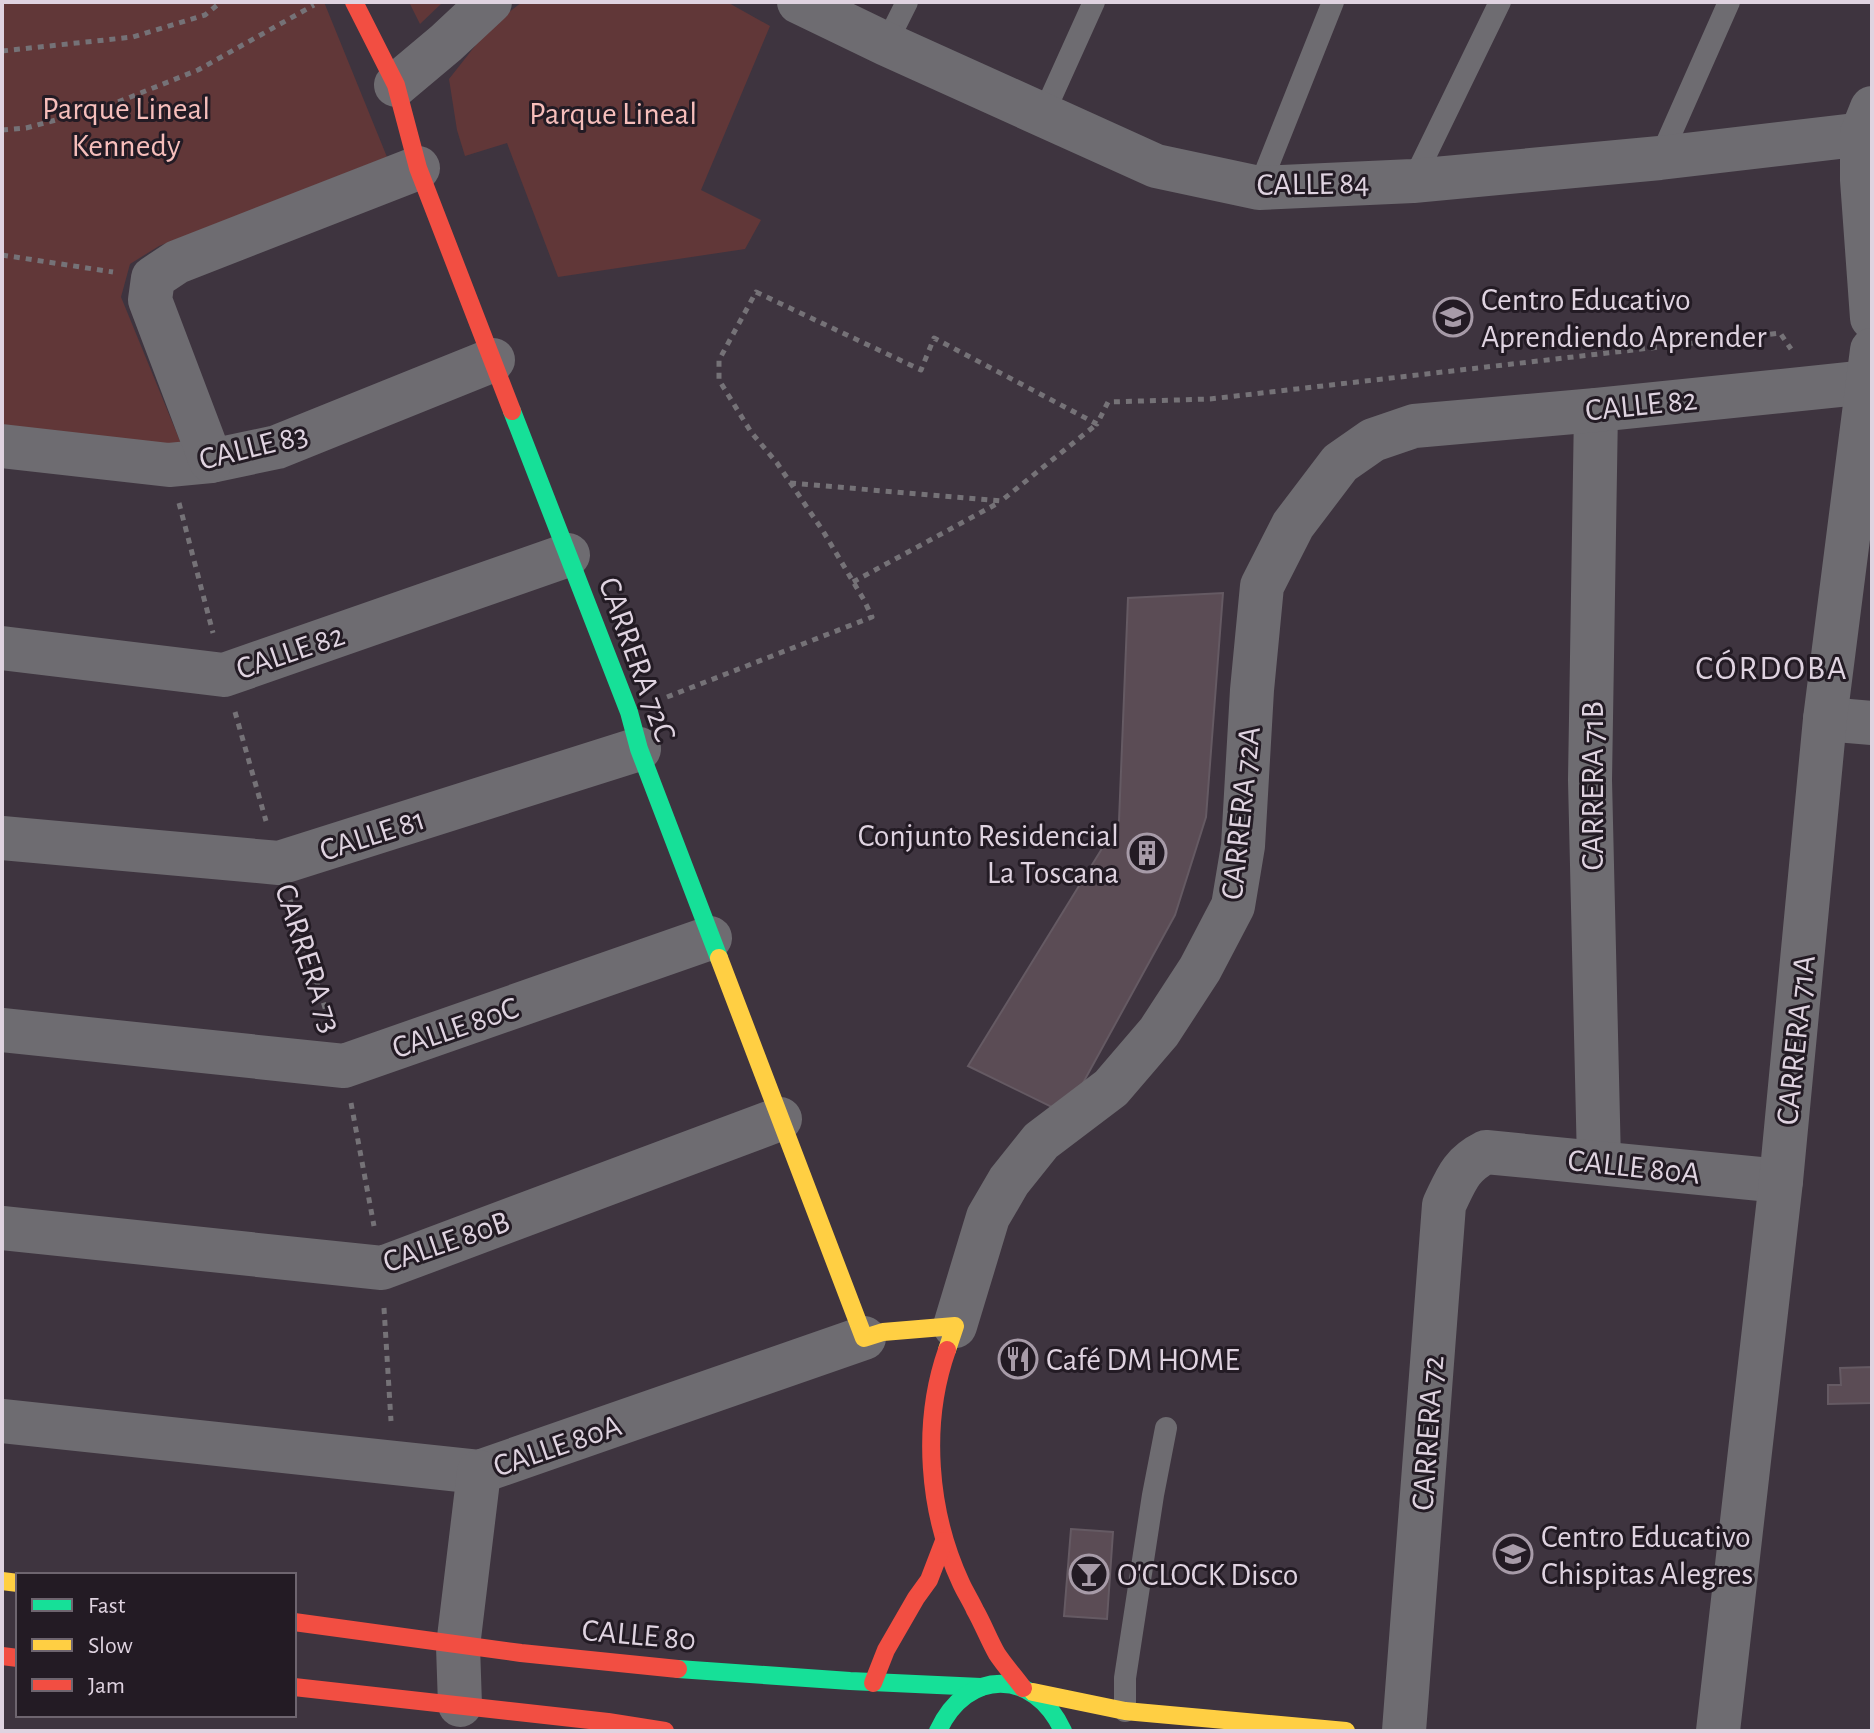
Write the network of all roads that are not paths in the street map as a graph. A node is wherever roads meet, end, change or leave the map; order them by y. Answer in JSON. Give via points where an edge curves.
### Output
{"nodes":[{"id":1,"x":354,"y":2,"type":"edge"},
{"id":2,"x":490,"y":2,"type":"edge"},
{"id":3,"x":799,"y":2,"type":"edge"},
{"id":4,"x":907,"y":2,"type":"edge"},
{"id":5,"x":1094,"y":2,"type":"edge"},
{"id":6,"x":1333,"y":2,"type":"edge"},
{"id":7,"x":1500,"y":2,"type":"edge"},
{"id":8,"x":1729,"y":2,"type":"edge"},
{"id":9,"x":886,"y":44,"type":"junction"},
{"id":10,"x":396,"y":85,"type":"junction"},
{"id":11,"x":1043,"y":115,"type":"junction"},
{"id":12,"x":1869,"y":125,"type":"edge"},
{"id":13,"x":1660,"y":158,"type":"junction"},
{"id":14,"x":418,"y":168,"type":"junction"},
{"id":15,"x":1413,"y":181,"type":"junction"},
{"id":16,"x":1259,"y":188,"type":"junction"},
{"id":17,"x":1872,"y":318,"type":"edge"},
{"id":18,"x":493,"y":360,"type":"junction"},
{"id":19,"x":1870,"y":366,"type":"edge"},
{"id":20,"x":1596,"y":410,"type":"junction"},
{"id":21,"x":1414,"y":426,"type":"joint"},
{"id":22,"x":2,"y":446,"type":"edge"},
{"id":23,"x":190,"y":463,"type":"junction"},
{"id":24,"x":568,"y":555,"type":"junction"},
{"id":25,"x":2,"y":648,"type":"edge"},
{"id":26,"x":1825,"y":719,"type":"junction"},
{"id":27,"x":1872,"y":723,"type":"edge"},
{"id":28,"x":634,"y":731,"type":"junction"},
{"id":29,"x":2,"y":838,"type":"edge"},
{"id":30,"x":710,"y":938,"type":"junction"},
{"id":31,"x":2,"y":1030,"type":"edge"},
{"id":32,"x":780,"y":1119,"type":"junction"},
{"id":33,"x":1486,"y":1152,"type":"joint"},
{"id":34,"x":1599,"y":1162,"type":"junction"},
{"id":35,"x":1781,"y":1181,"type":"junction"},
{"id":36,"x":2,"y":1228,"type":"edge"},
{"id":37,"x":955,"y":1326,"type":"junction"},
{"id":38,"x":864,"y":1338,"type":"junction"},
{"id":39,"x":2,"y":1421,"type":"edge"},
{"id":40,"x":1166,"y":1428,"type":"dead end"},
{"id":41,"x":479,"y":1472,"type":"junction"},
{"id":42,"x":944,"y":1541,"type":"junction"},
{"id":43,"x":970,"y":1599,"type":"junction"},
{"id":44,"x":296,"y":1622,"type":"edge"},
{"id":45,"x":458,"y":1646,"type":"junction"},
{"id":46,"x":982,"y":1675,"type":"junction"},
{"id":47,"x":873,"y":1683,"type":"junction"},
{"id":48,"x":296,"y":1687,"type":"edge"},
{"id":49,"x":1028,"y":1690,"type":"junction"},
{"id":50,"x":460,"y":1705,"type":"junction"},
{"id":51,"x":1128,"y":1721,"type":"edge"},
{"id":52,"x":665,"y":1731,"type":"edge"},
{"id":53,"x":938,"y":1731,"type":"edge"},
{"id":54,"x":1063,"y":1731,"type":"edge"},
{"id":55,"x":1346,"y":1731,"type":"edge"},
{"id":56,"x":1404,"y":1731,"type":"edge"},
{"id":57,"x":1718,"y":1731,"type":"edge"}],
"edges":[{"from":1,"to":10,"type":"street","name":"CARRERA 72C"},
{"from":2,"to":10,"type":"street"},
{"from":3,"to":9,"type":"street","name":"CALLE 84"},
{"from":4,"to":9,"type":"lane"},
{"from":5,"to":11,"type":"lane"},
{"from":6,"to":16,"type":"lane"},
{"from":7,"to":15,"type":"lane"},
{"from":8,"to":13,"type":"lane"},
{"from":9,"to":11,"type":"street","name":"CALLE 84"},
{"from":10,"to":14,"type":"street","name":"CARRERA 72C"},
{"from":11,"to":16,"type":"street","name":"CALLE 84","via":[[1156,166]]},
{"from":12,"to":13,"type":"street","name":"CALLE 84"},
{"from":12,"to":17,"type":"street","via":[[1862,180]]},
{"from":13,"to":15,"type":"street","name":"CALLE 84"},
{"from":14,"to":18,"type":"street","name":"CARRERA 72C"},
{"from":14,"to":23,"type":"street","via":[[177,262],[153,278],[150,300]]},
{"from":15,"to":16,"type":"street","name":"CALLE 84"},
{"from":18,"to":23,"type":"street","name":"CALLE 83","via":[[277,447]]},
{"from":18,"to":24,"type":"street","name":"CARRERA 72C"},
{"from":19,"to":20,"type":"street","name":"CALLE 82","via":[[1816,386]]},
{"from":19,"to":26,"type":"street","name":"CARRERA 71A"},
{"from":20,"to":21,"type":"street","name":"CALLE 82"},
{"from":20,"to":34,"type":"street","name":"CARRERA 71B","via":[[1590,780]]},
{"from":21,"to":37,"type":"street","name":"CARRERA 72A","via":[[1373,440],[1340,463],[1293,525],[1262,586],[1243,846],[1233,906],[1159,1032],[1111,1088],[1041,1141],[1009,1181],[988,1217]]},
{"from":22,"to":23,"type":"street","name":"CALLE 83"},
{"from":24,"to":25,"type":"street","name":"CALLE 82","via":[[224,675]]},
{"from":24,"to":28,"type":"street","name":"CARRERA 72C"},
{"from":26,"to":27,"type":"street"},
{"from":26,"to":35,"type":"street","name":"CARRERA 71A"},
{"from":28,"to":29,"type":"street","name":"CALLE 81","via":[[279,863]]},
{"from":28,"to":30,"type":"street","name":"CARRERA 72C"},
{"from":30,"to":31,"type":"street","name":"CALLE 80C","via":[[344,1066]]},
{"from":30,"to":32,"type":"street","name":"CARRERA 72C"},
{"from":32,"to":36,"type":"street","name":"CALLE 80B","via":[[382,1268]]},
{"from":32,"to":38,"type":"street","name":"CARRERA 72C"},
{"from":33,"to":34,"type":"street","name":"CALLE 80A"},
{"from":33,"to":56,"type":"street","name":"CARRERA 72","via":[[1460,1172],[1444,1205]]},
{"from":34,"to":35,"type":"street","name":"CALLE 80A"},
{"from":35,"to":57,"type":"street","name":"CARRERA 71A"},
{"from":37,"to":38,"type":"street","name":"CALLE 80A"},
{"from":37,"to":42,"type":"street","name":"CARRERA 72A","via":[[938,1378],[931,1433],[933,1487]]},
{"from":38,"to":41,"type":"street","name":"CALLE 80A"},
{"from":39,"to":41,"type":"street","name":"CALLE 80A"},
{"from":40,"to":51,"type":"lane","via":[[1125,1678]]},
{"from":41,"to":45,"type":"street"},
{"from":42,"to":43,"type":"street","name":"CARRERA 72A"},
{"from":42,"to":47,"type":"street","via":[[929,1580],[886,1650]]},
{"from":43,"to":46,"type":"street","name":"CARRERA 72A"},
{"from":43,"to":49,"type":"street","name":"CARRERA 72A","via":[[997,1653]]},
{"from":44,"to":45,"type":"street","name":"CALLE 80"},
{"from":45,"to":47,"type":"street","name":"CALLE 80"},
{"from":45,"to":50,"type":"street"},
{"from":46,"to":47,"type":"street","name":"CALLE 80"},
{"from":46,"to":49,"type":"street","name":"CALLE 80"},
{"from":46,"to":53,"type":"street","via":[[947,1713]]},
{"from":48,"to":50,"type":"street"},
{"from":49,"to":51,"type":"street"},
{"from":49,"to":54,"type":"street","name":"CARRERA 72A","via":[[1047,1703]]},
{"from":50,"to":52,"type":"street"},
{"from":51,"to":55,"type":"street","via":[[1172,1716]]}]}
